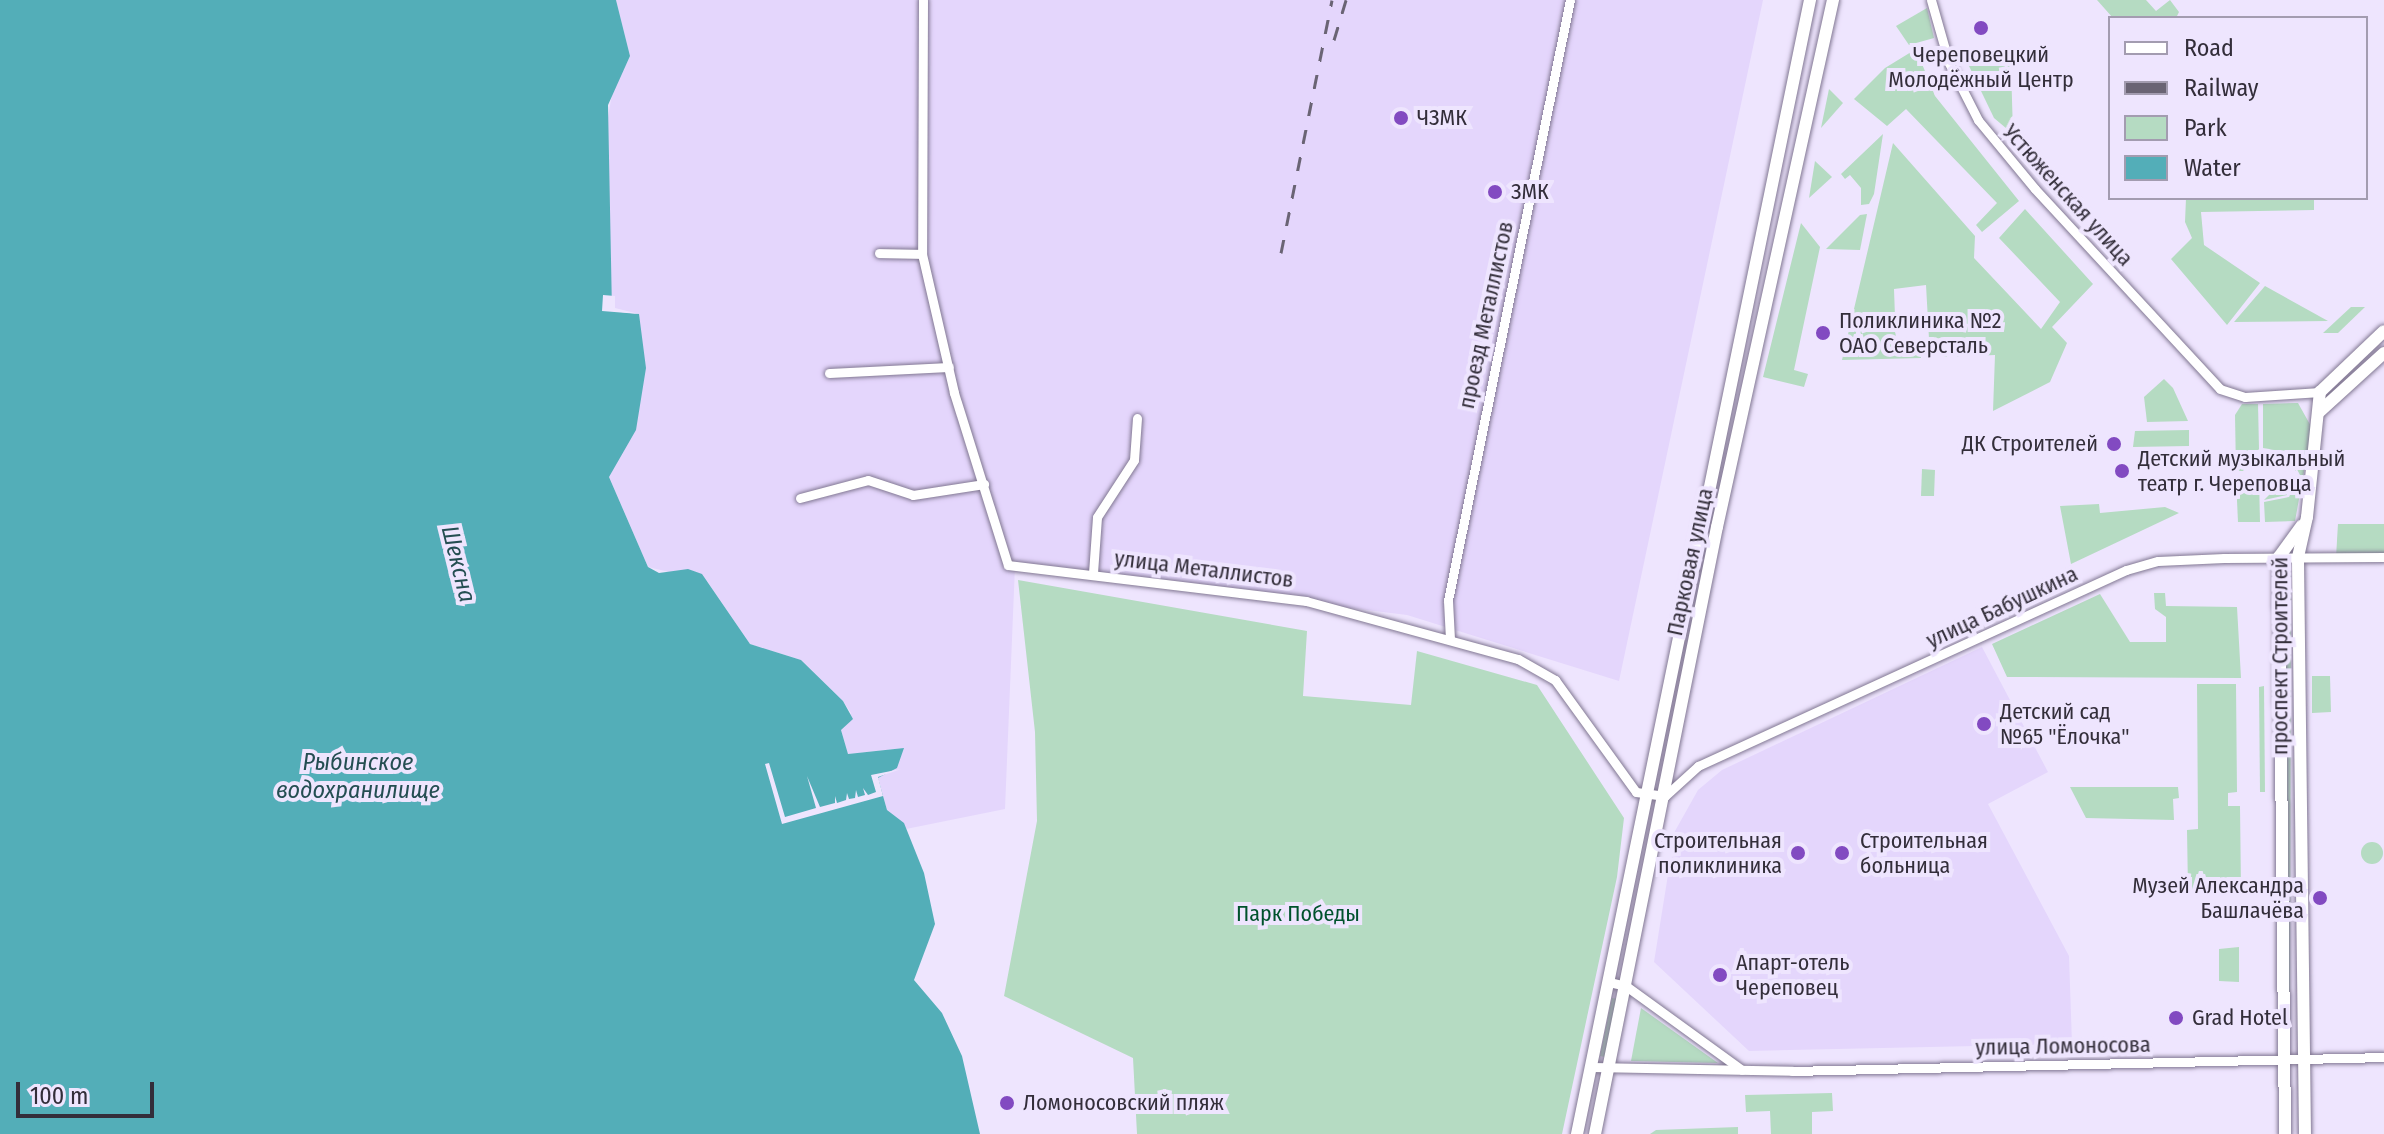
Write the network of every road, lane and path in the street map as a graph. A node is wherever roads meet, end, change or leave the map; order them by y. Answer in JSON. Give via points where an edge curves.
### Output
{"nodes":[{"id":1,"x":923,"y":0,"type":"edge"},
{"id":2,"x":1570,"y":0,"type":"edge"},
{"id":3,"x":1810,"y":0,"type":"edge"},
{"id":4,"x":1833,"y":0,"type":"edge"},
{"id":5,"x":1931,"y":0,"type":"edge"},
{"id":6,"x":879,"y":253,"type":"dead end"},
{"id":7,"x":922,"y":254,"type":"junction"},
{"id":8,"x":2384,"y":331,"type":"edge"},
{"id":9,"x":2384,"y":353,"type":"edge"},
{"id":10,"x":949,"y":367,"type":"junction"},
{"id":11,"x":829,"y":373,"type":"dead end"},
{"id":12,"x":2320,"y":392,"type":"junction"},
{"id":13,"x":2318,"y":413,"type":"junction"},
{"id":14,"x":1137,"y":418,"type":"dead end"},
{"id":15,"x":984,"y":484,"type":"junction"},
{"id":16,"x":800,"y":498,"type":"dead end"},
{"id":17,"x":2307,"y":517,"type":"junction"},
{"id":18,"x":2279,"y":557,"type":"junction"},
{"id":19,"x":2298,"y":557,"type":"junction"},
{"id":20,"x":2384,"y":557,"type":"edge"},
{"id":21,"x":1093,"y":573,"type":"junction"},
{"id":22,"x":1450,"y":639,"type":"junction"},
{"id":23,"x":1647,"y":794,"type":"junction"},
{"id":24,"x":1665,"y":796,"type":"junction"},
{"id":25,"x":1609,"y":982,"type":"junction"},
{"id":26,"x":1626,"y":986,"type":"junction"},
{"id":27,"x":2384,"y":1057,"type":"edge"},
{"id":28,"x":2284,"y":1059,"type":"junction"},
{"id":29,"x":2305,"y":1059,"type":"junction"},
{"id":30,"x":1592,"y":1067,"type":"junction"},
{"id":31,"x":1608,"y":1070,"type":"junction"},
{"id":32,"x":1742,"y":1070,"type":"junction"},
{"id":33,"x":1577,"y":1134,"type":"edge"},
{"id":34,"x":1595,"y":1134,"type":"edge"},
{"id":35,"x":2285,"y":1134,"type":"edge"},
{"id":36,"x":2305,"y":1134,"type":"edge"}],
"edges":[{"from":1,"to":7,"type":"street","name":"улица Металлистов"},
{"from":2,"to":22,"type":"street","name":"проезд Металлистов","via":[[1448,600]]},
{"from":3,"to":23,"type":"main road","name":"Парковая улица"},
{"from":4,"to":24,"type":"main road","name":"Парковая улица","via":[[1717,527]]},
{"from":5,"to":12,"type":"street","name":"Устюженская улица","via":[[1949,63],[1978,120],[2220,389],[2245,397]]},
{"from":6,"to":7,"type":"street"},
{"from":7,"to":10,"type":"street","name":"улица Металлистов"},
{"from":8,"to":12,"type":"main road"},
{"from":9,"to":13,"type":"main road"},
{"from":10,"to":11,"type":"street"},
{"from":10,"to":15,"type":"street","name":"улица Металлистов"},
{"from":12,"to":13,"type":"main road"},
{"from":13,"to":17,"type":"main road"},
{"from":14,"to":21,"type":"street","via":[[1134,460],[1097,517]]},
{"from":15,"to":16,"type":"street","via":[[913,495],[868,480]]},
{"from":15,"to":21,"type":"street","name":"улица Металлистов","via":[[1008,565]]},
{"from":17,"to":18,"type":"main road","name":"проспект Строителей"},
{"from":17,"to":19,"type":"main road","name":"проспект Строителей"},
{"from":18,"to":19,"type":"street","name":"улица Бабушкина"},
{"from":18,"to":24,"type":"street","name":"улица Бабушкина","via":[[2158,561],[2126,570],[1698,766]]},
{"from":18,"to":28,"type":"main road","name":"проспект Строителей"},
{"from":19,"to":20,"type":"street","name":"улица Бабушкина"},
{"from":19,"to":29,"type":"main road","name":"проспект Строителей"},
{"from":21,"to":22,"type":"street","name":"улица Металлистов","via":[[1306,601]]},
{"from":22,"to":23,"type":"street","name":"улица Металлистов","via":[[1528,663],[1555,680],[1636,792]]},
{"from":23,"to":24,"type":"street"},
{"from":23,"to":25,"type":"main road","name":"Парковая улица"},
{"from":24,"to":26,"type":"main road","name":"Парковая улица"},
{"from":25,"to":26,"type":"street"},
{"from":25,"to":30,"type":"main road","name":"Парковая улица"},
{"from":26,"to":31,"type":"main road","name":"Парковая улица"},
{"from":26,"to":32,"type":"street"},
{"from":27,"to":29,"type":"street","name":"улица Ломоносова"},
{"from":28,"to":29,"type":"street","name":"улица Ломоносова"},
{"from":28,"to":32,"type":"street","name":"улица Ломоносова"},
{"from":28,"to":35,"type":"main road","name":"проспект Строителей"},
{"from":29,"to":36,"type":"main road","name":"проспект Строителей"},
{"from":30,"to":31,"type":"street","name":"улица Ломоносова"},
{"from":30,"to":33,"type":"main road","name":"Парковая улица"},
{"from":31,"to":32,"type":"street","name":"улица Ломоносова"},
{"from":31,"to":34,"type":"main road","name":"Парковая улица"}]}
